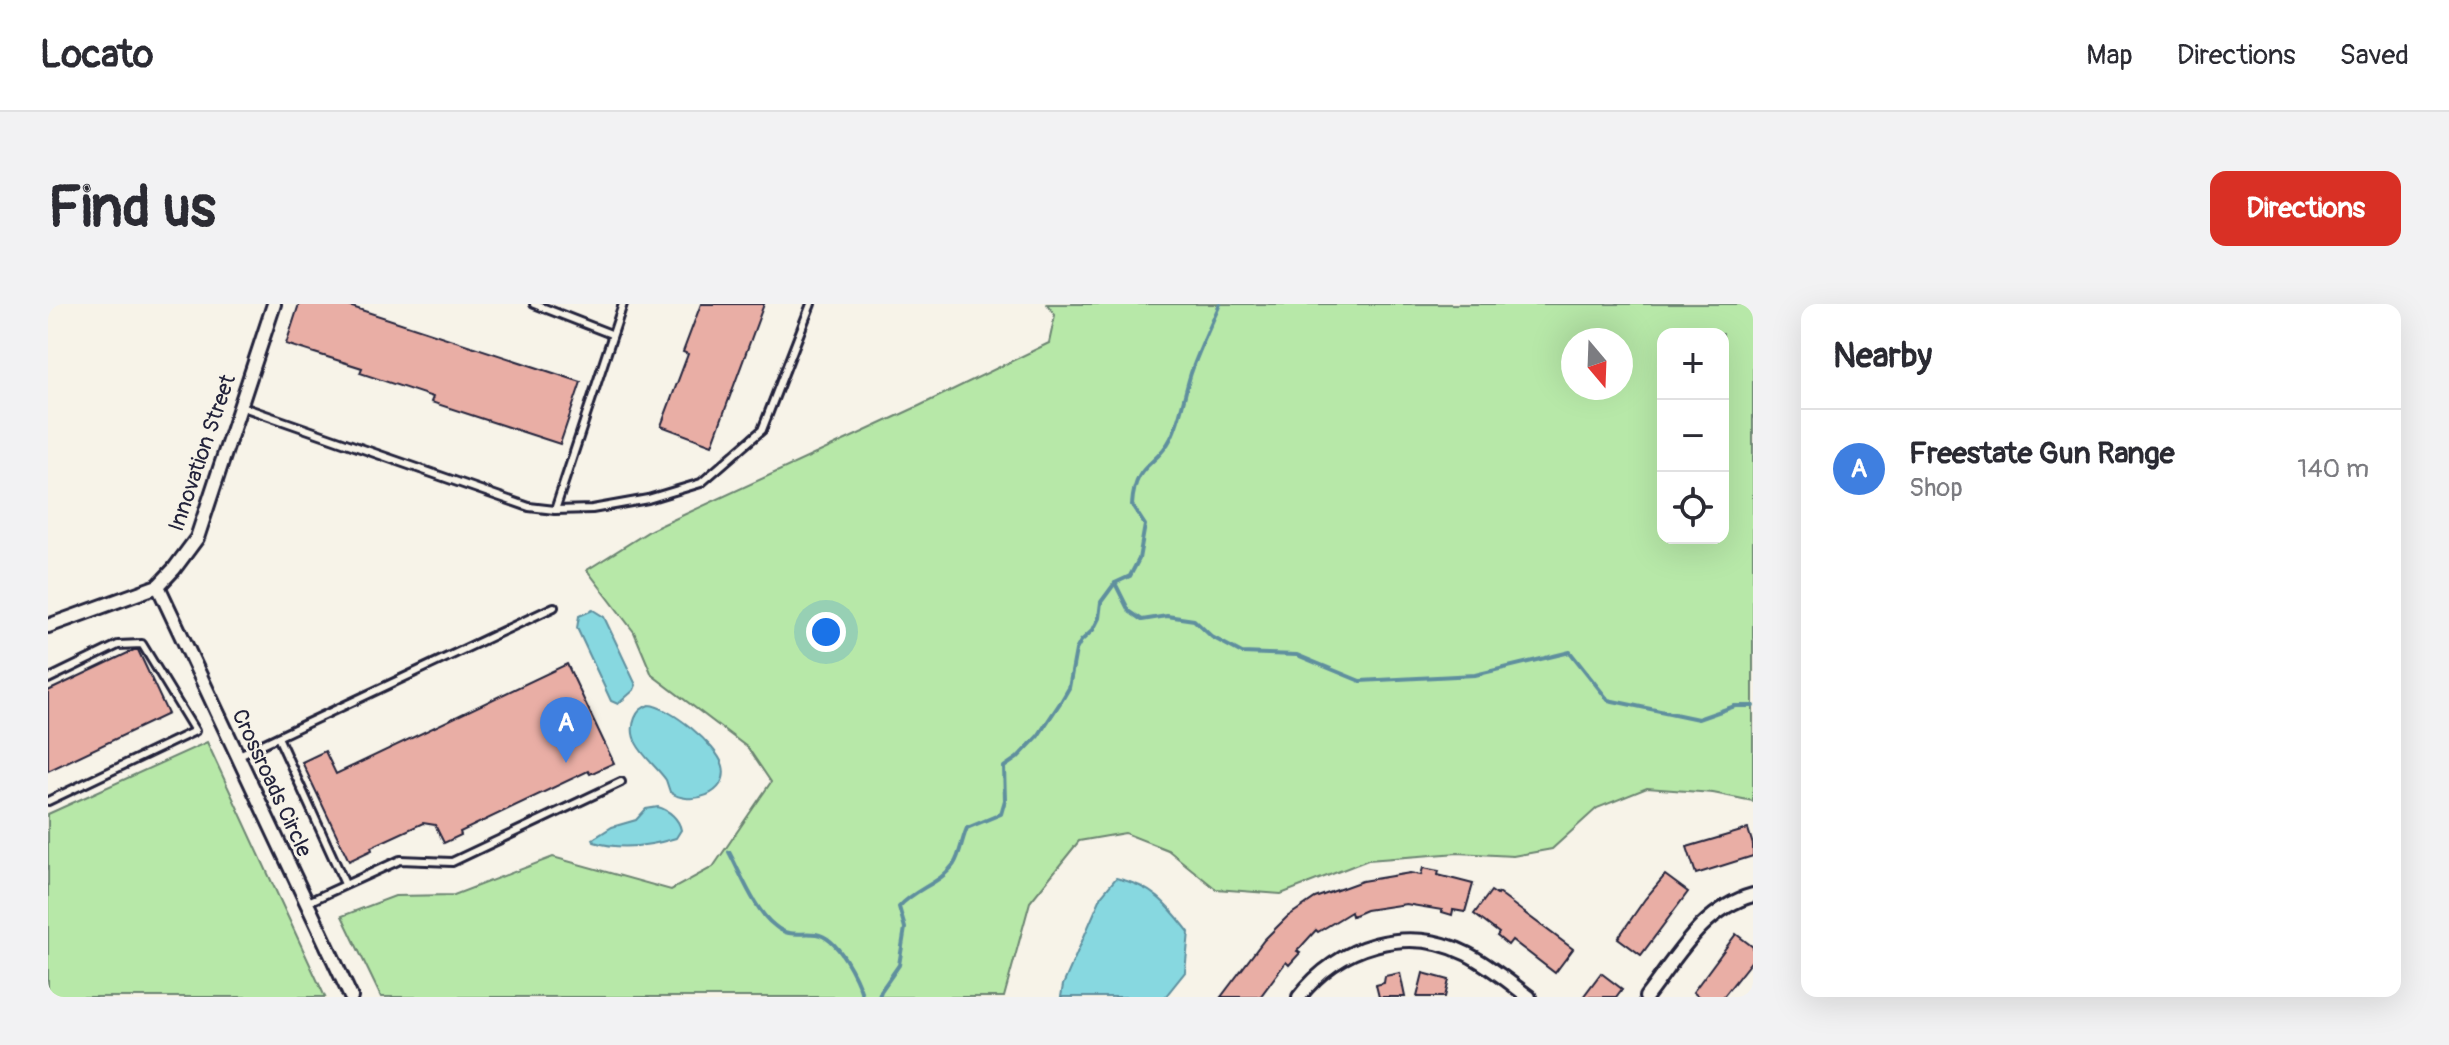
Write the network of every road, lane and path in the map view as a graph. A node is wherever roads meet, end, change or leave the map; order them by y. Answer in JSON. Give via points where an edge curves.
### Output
{"nodes":[{"id":1,"x":274,"y":304,"type":"edge"},
{"id":2,"x":534,"y":304,"type":"edge"},
{"id":3,"x":623,"y":304,"type":"edge"},
{"id":4,"x":811,"y":304,"type":"edge"},
{"id":5,"x":611,"y":334,"type":"junction"},
{"id":6,"x":240,"y":406,"type":"junction"},
{"id":7,"x":555,"y":510,"type":"junction"},
{"id":8,"x":158,"y":586,"type":"junction"},
{"id":9,"x":554,"y":607,"type":"dead end"},
{"id":10,"x":48,"y":626,"type":"edge"},
{"id":11,"x":48,"y":679,"type":"edge"},
{"id":12,"x":278,"y":737,"type":"junction"},
{"id":13,"x":237,"y":756,"type":"junction"},
{"id":14,"x":621,"y":782,"type":"dead end"},
{"id":15,"x":48,"y":801,"type":"edge"},
{"id":16,"x":345,"y":884,"type":"junction"},
{"id":17,"x":1753,"y":895,"type":"edge"},
{"id":18,"x":306,"y":903,"type":"junction"},
{"id":19,"x":351,"y":997,"type":"edge"},
{"id":20,"x":1299,"y":997,"type":"edge"},
{"id":21,"x":1529,"y":997,"type":"edge"},
{"id":22,"x":1646,"y":997,"type":"edge"}],
"edges":[{"from":1,"to":6,"type":"street","name":"Innovation Street"},
{"from":2,"to":5,"type":"lane"},
{"from":3,"to":5,"type":"lane"},
{"from":4,"to":7,"type":"lane","via":[[762,430],[701,483],[648,499]]},
{"from":5,"to":7,"type":"lane"},
{"from":6,"to":7,"type":"lane","via":[[529,507]]},
{"from":6,"to":8,"type":"street","name":"Innovation Street","via":[[197,538]]},
{"from":8,"to":10,"type":"street","name":"Innovation Street"},
{"from":8,"to":13,"type":"street","name":"Crossroads Circle"},
{"from":9,"to":12,"type":"lane"},
{"from":11,"to":15,"type":"lane","via":[[118,645],[142,644],[195,731]]},
{"from":12,"to":13,"type":"lane"},
{"from":12,"to":16,"type":"lane"},
{"from":13,"to":18,"type":"street","name":"Crossroads Circle"},
{"from":14,"to":16,"type":"lane","via":[[452,862],[400,860]]},
{"from":16,"to":18,"type":"lane"},
{"from":17,"to":22,"type":"street","via":[[1707,919]]},
{"from":18,"to":19,"type":"street","name":"Crossroads Circle"},
{"from":20,"to":21,"type":"street","via":[[1343,957],[1401,940],[1436,943],[1464,953]]}]}
